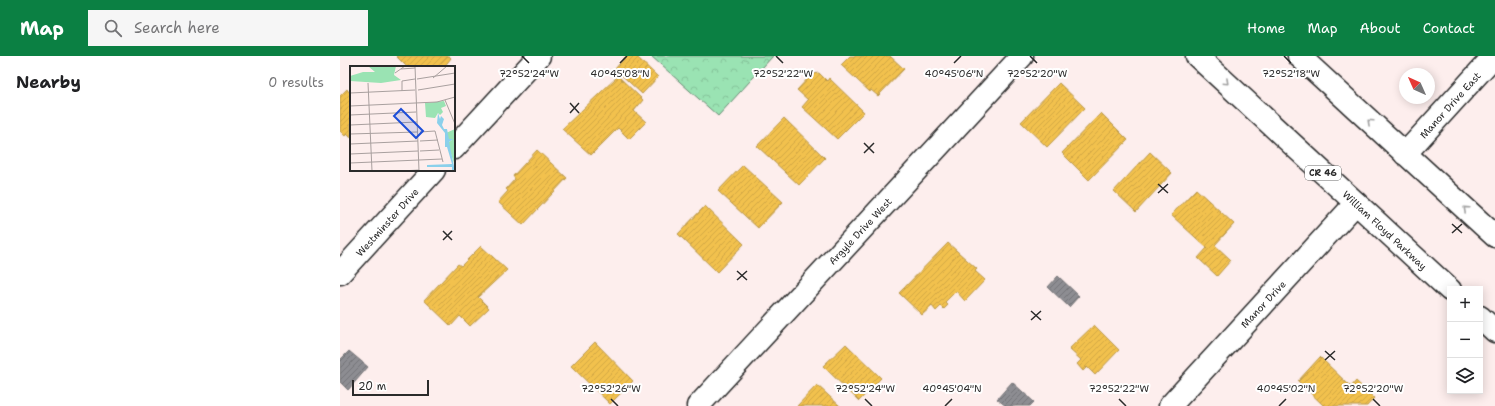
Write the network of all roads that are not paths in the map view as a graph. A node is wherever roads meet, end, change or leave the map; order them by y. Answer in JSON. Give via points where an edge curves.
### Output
{"nodes":[{"id":1,"x":539,"y":56,"type":"edge"},
{"id":2,"x":1022,"y":56,"type":"edge"},
{"id":3,"x":1197,"y":56,"type":"edge"},
{"id":4,"x":1299,"y":56,"type":"edge"},
{"id":5,"x":1494,"y":56,"type":"edge"},
{"id":6,"x":455,"y":147,"type":"edge"},
{"id":7,"x":1405,"y":154,"type":"junction"},
{"id":8,"x":433,"y":171,"type":"edge"},
{"id":9,"x":1356,"y":203,"type":"junction"},
{"id":10,"x":1495,"y":236,"type":"edge"},
{"id":11,"x":340,"y":273,"type":"edge"},
{"id":12,"x":1447,"y":287,"type":"edge"},
{"id":13,"x":1483,"y":320,"type":"edge"},
{"id":14,"x":1495,"y":331,"type":"edge"},
{"id":15,"x":698,"y":406,"type":"edge"},
{"id":16,"x":1170,"y":406,"type":"edge"}],
"edges":[{"from":1,"to":6,"type":"main road"},
{"from":2,"to":15,"type":"main road","name":"Argyle Drive West"},
{"from":3,"to":9,"type":"main road","name":"William Floyd Parkway","number":"CR 46","one_way":true},
{"from":7,"to":4,"type":"main road","one_way":true},
{"from":5,"to":7,"type":"main road","name":"Manor Drive East"},
{"from":10,"to":7,"type":"main road","one_way":true},
{"from":8,"to":11,"type":"main road","name":"Westminster Drive"},
{"from":9,"to":12,"type":"main road","name":"William Floyd Parkway","number":"CR 46"},
{"from":9,"to":16,"type":"main road","name":"Manor Drive"},
{"from":13,"to":14,"type":"main road"}]}
